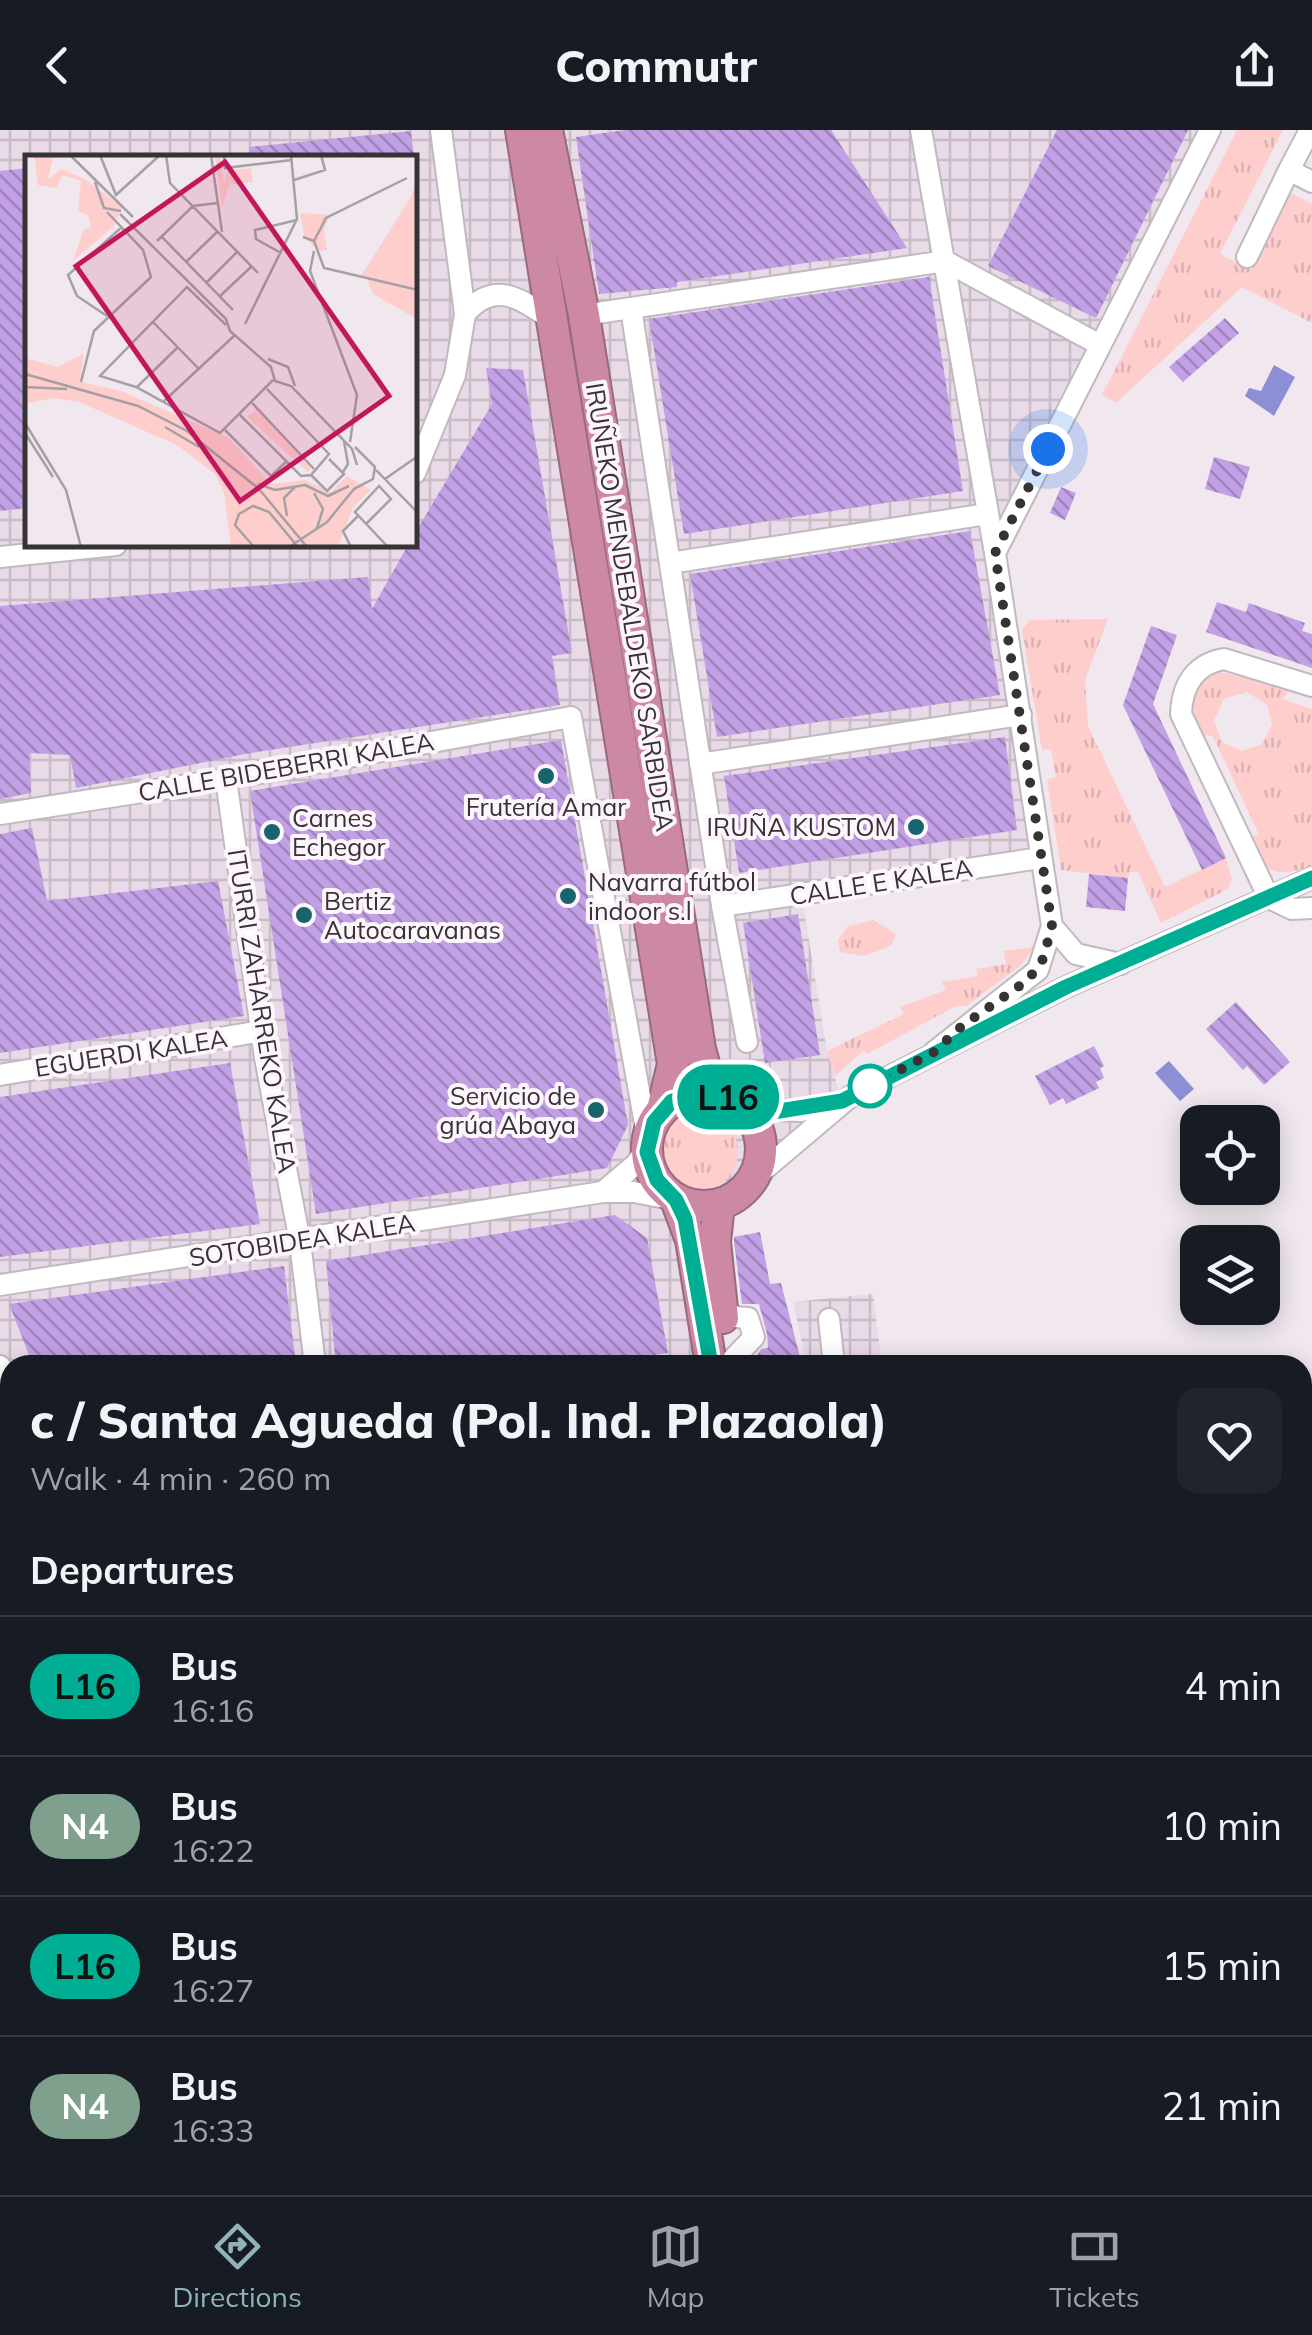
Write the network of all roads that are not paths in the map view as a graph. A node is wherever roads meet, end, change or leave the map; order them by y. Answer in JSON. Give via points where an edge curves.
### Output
{"nodes":[{"id":1,"x":441,"y":130,"type":"edge"},
{"id":2,"x":522,"y":130,"type":"edge"},
{"id":3,"x":548,"y":130,"type":"edge"},
{"id":4,"x":920,"y":130,"type":"edge"},
{"id":5,"x":1210,"y":130,"type":"edge"},
{"id":6,"x":1310,"y":130,"type":"edge"},
{"id":7,"x":1290,"y":170,"type":"junction"},
{"id":8,"x":1312,"y":182,"type":"edge"},
{"id":9,"x":1246,"y":257,"type":"dead end"},
{"id":10,"x":944,"y":261,"type":"junction"},
{"id":11,"x":631,"y":308,"type":"junction"},
{"id":12,"x":465,"y":314,"type":"junction"},
{"id":13,"x":584,"y":315,"type":"junction"},
{"id":14,"x":554,"y":321,"type":"junction"},
{"id":15,"x":1100,"y":345,"type":"junction"},
{"id":16,"x":418,"y":465,"type":"edge"},
{"id":17,"x":987,"y":514,"type":"junction"},
{"id":18,"x":84,"y":548,"type":"edge"},
{"id":19,"x":995,"y":553,"type":"junction"},
{"id":20,"x":0,"y":556,"type":"edge"},
{"id":21,"x":670,"y":563,"type":"junction"},
{"id":22,"x":1312,"y":686,"type":"edge"},
{"id":23,"x":1021,"y":714,"type":"junction"},
{"id":24,"x":700,"y":764,"type":"junction"},
{"id":25,"x":226,"y":780,"type":"junction"},
{"id":26,"x":0,"y":814,"type":"edge"},
{"id":27,"x":1040,"y":858,"type":"junction"},
{"id":28,"x":1312,"y":878,"type":"edge"},
{"id":29,"x":1269,"y":898,"type":"junction"},
{"id":30,"x":722,"y":906,"type":"junction"},
{"id":31,"x":1312,"y":908,"type":"edge"},
{"id":32,"x":1054,"y":940,"type":"junction"},
{"id":33,"x":1121,"y":964,"type":"junction"},
{"id":34,"x":1063,"y":988,"type":"junction"},
{"id":35,"x":262,"y":1032,"type":"junction"},
{"id":36,"x":747,"y":1042,"type":"dead end"},
{"id":37,"x":934,"y":1052,"type":"junction"},
{"id":38,"x":0,"y":1075,"type":"edge"},
{"id":39,"x":712,"y":1092,"type":"junction"},
{"id":40,"x":842,"y":1101,"type":"junction"},
{"id":41,"x":745,"y":1109,"type":"junction"},
{"id":42,"x":662,"y":1110,"type":"junction"},
{"id":43,"x":648,"y":1143,"type":"junction"},
{"id":44,"x":753,"y":1178,"type":"junction"},
{"id":45,"x":603,"y":1192,"type":"junction"},
{"id":46,"x":676,"y":1200,"type":"junction"},
{"id":47,"x":719,"y":1204,"type":"junction"},
{"id":48,"x":300,"y":1242,"type":"junction"},
{"id":49,"x":0,"y":1285,"type":"edge"},
{"id":50,"x":830,"y":1319,"type":"dead end"},
{"id":51,"x":314,"y":1355,"type":"edge"},
{"id":52,"x":723,"y":1355,"type":"edge"},
{"id":53,"x":724,"y":1355,"type":"edge"},
{"id":54,"x":833,"y":1355,"type":"edge"}],
"edges":[{"from":1,"to":12,"type":"street"},
{"from":2,"to":14,"type":"highway","name":"IRUÑEKO MENDEBALDEKO SARBIDEA"},
{"from":3,"to":13,"type":"highway","name":"IRUÑEKO MENDEBALDEKO SARBIDEA"},
{"from":4,"to":10,"type":"street"},
{"from":5,"to":15,"type":"street"},
{"from":6,"to":7,"type":"street"},
{"from":7,"to":8,"type":"street"},
{"from":7,"to":9,"type":"street"},
{"from":10,"to":11,"type":"street"},
{"from":10,"to":15,"type":"street"},
{"from":10,"to":17,"type":"street"},
{"from":11,"to":13,"type":"street"},
{"from":11,"to":21,"type":"street"},
{"from":12,"to":14,"type":"street","via":[[500,292]]},
{"from":12,"to":16,"type":"street","via":[[455,375]]},
{"from":13,"to":39,"type":"highway","name":"IRUÑEKO MENDEBALDEKO SARBIDEA"},
{"from":14,"to":42,"type":"highway","name":"IRUÑEKO MENDEBALDEKO SARBIDEA","via":[[674,1064]]},
{"from":15,"to":19,"type":"street"},
{"from":17,"to":19,"type":"street"},
{"from":17,"to":21,"type":"street"},
{"from":18,"to":20,"type":"street"},
{"from":19,"to":23,"type":"street"},
{"from":21,"to":24,"type":"street"},
{"from":22,"to":29,"type":"street","via":[[1224,659],[1192,675],[1182,697],[1181,714]]},
{"from":23,"to":24,"type":"street"},
{"from":23,"to":27,"type":"street"},
{"from":24,"to":30,"type":"street"},
{"from":25,"to":26,"type":"street","name":"CALLE BIDEBERRI KALEA"},
{"from":25,"to":35,"type":"street","name":"ITURRI ZAHARREKO KALEA"},
{"from":25,"to":43,"type":"street","name":"CALLE BIDEBERRI KALEA","via":[[572,717]]},
{"from":27,"to":30,"type":"street","name":"CALLE E KALEA"},
{"from":27,"to":32,"type":"street"},
{"from":28,"to":29,"type":"street"},
{"from":29,"to":31,"type":"street","via":[[1292,909]]},
{"from":29,"to":33,"type":"street"},
{"from":30,"to":36,"type":"street"},
{"from":32,"to":33,"type":"street","via":[[1090,960]]},
{"from":32,"to":34,"type":"street","via":[[1047,968]]},
{"from":32,"to":37,"type":"street","via":[[1028,980]]},
{"from":33,"to":34,"type":"street"},
{"from":34,"to":37,"type":"street"},
{"from":35,"to":38,"type":"street","name":"EGUERDI KALEA"},
{"from":35,"to":48,"type":"street","name":"ITURRI ZAHARREKO KALEA"},
{"from":37,"to":40,"type":"street"},
{"from":39,"to":41,"type":"highway"},
{"from":39,"to":42,"type":"highway","via":[[685,1095]]},
{"from":40,"to":41,"type":"street","via":[[801,1111]]},
{"from":40,"to":44,"type":"street"},
{"from":41,"to":44,"type":"highway","via":[[758,1128],[762,1152]]},
{"from":42,"to":43,"type":"highway"},
{"from":43,"to":45,"type":"street","via":[[636,1164]]},
{"from":43,"to":46,"type":"highway","via":[[657,1180]]},
{"from":44,"to":47,"type":"highway"},
{"from":45,"to":46,"type":"street","name":"SOTOBIDEA KALEA"},
{"from":45,"to":48,"type":"street","name":"SOTOBIDEA KALEA"},
{"from":46,"to":47,"type":"highway"},
{"from":46,"to":52,"type":"highway"},
{"from":47,"to":53,"type":"highway","via":[[715,1242]]},
{"from":48,"to":49,"type":"street","name":"SOTOBIDEA KALEA"},
{"from":48,"to":51,"type":"street","name":"ITURRI ZAHARREKO KALEA"},
{"from":50,"to":54,"type":"street"}]}
